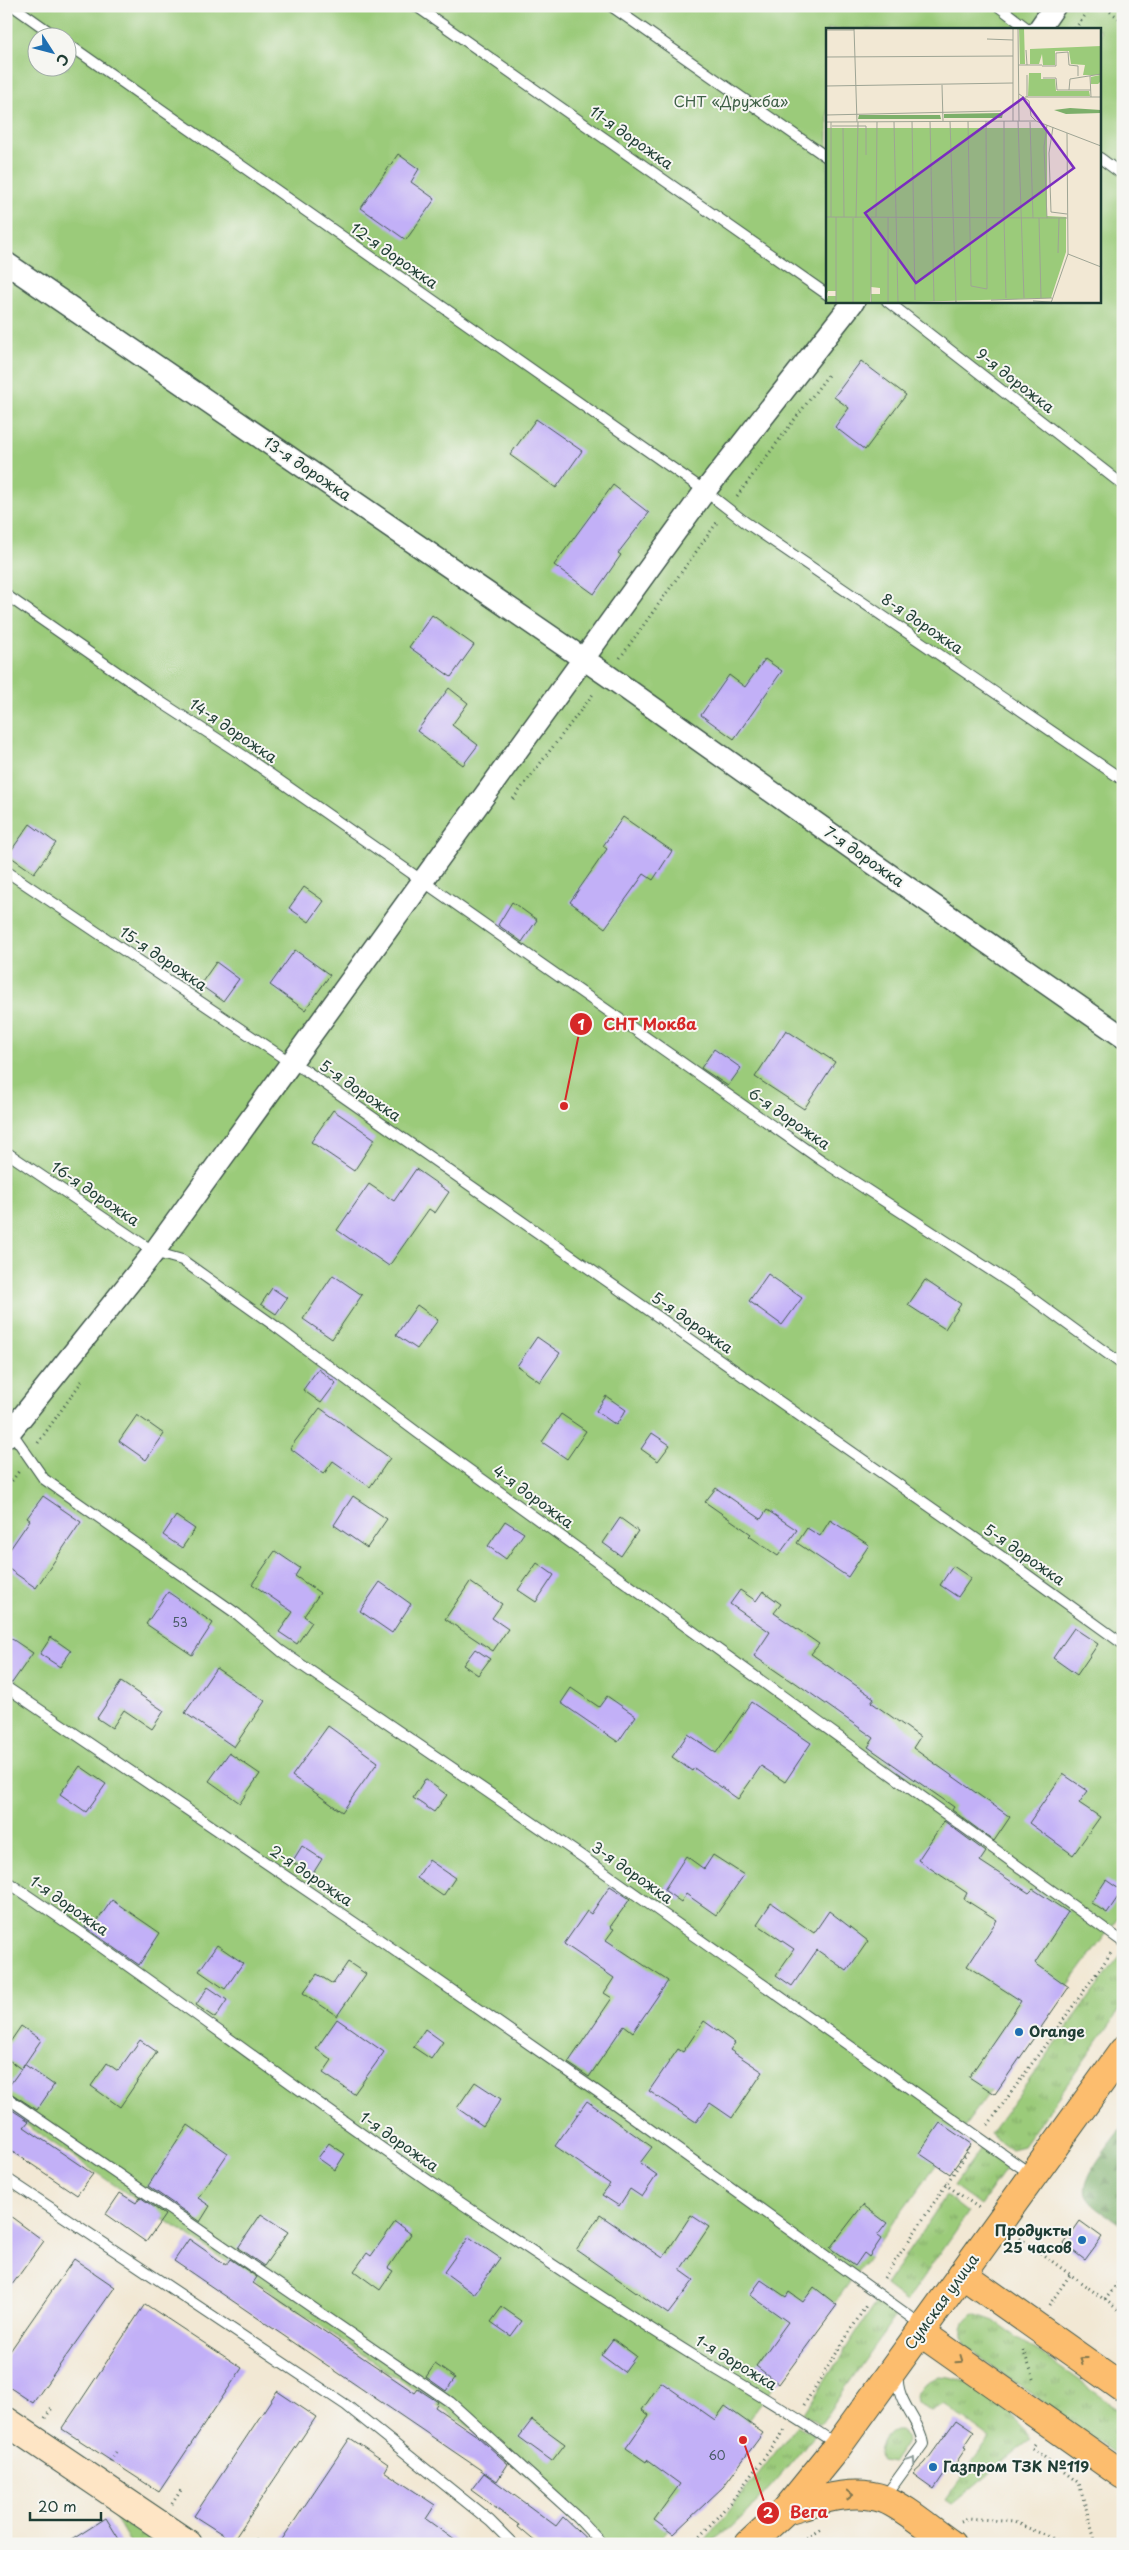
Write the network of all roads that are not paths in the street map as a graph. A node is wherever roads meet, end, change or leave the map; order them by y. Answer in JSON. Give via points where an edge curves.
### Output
{"nodes":[{"id":1,"x":13,"y":6,"type":"edge"},
{"id":2,"x":416,"y":6,"type":"edge"},
{"id":3,"x":611,"y":6,"type":"edge"},
{"id":4,"x":998,"y":6,"type":"edge"},
{"id":5,"x":1055,"y":6,"type":"edge"},
{"id":6,"x":44,"y":28,"type":"edge"},
{"id":7,"x":1027,"y":28,"type":"edge"},
{"id":8,"x":1040,"y":28,"type":"edge"},
{"id":9,"x":78,"y":51,"type":"edge"},
{"id":10,"x":826,"y":157,"type":"edge"},
{"id":11,"x":1102,"y":159,"type":"edge"},
{"id":12,"x":1123,"y":175,"type":"edge"},
{"id":13,"x":6,"y":263,"type":"edge"},
{"id":14,"x":826,"y":294,"type":"edge"},
{"id":15,"x":846,"y":302,"type":"edge"},
{"id":16,"x":889,"y":302,"type":"edge"},
{"id":17,"x":1123,"y":485,"type":"edge"},
{"id":18,"x":705,"y":491,"type":"junction"},
{"id":19,"x":6,"y":596,"type":"edge"},
{"id":20,"x":583,"y":659,"type":"junction"},
{"id":21,"x":607,"y":674,"type":"joint"},
{"id":22,"x":1123,"y":780,"type":"edge"},
{"id":23,"x":6,"y":871,"type":"edge"},
{"id":24,"x":423,"y":881,"type":"junction"},
{"id":25,"x":441,"y":893,"type":"joint"},
{"id":26,"x":1123,"y":1037,"type":"edge"},
{"id":27,"x":298,"y":1067,"type":"junction"},
{"id":28,"x":6,"y":1152,"type":"edge"},
{"id":29,"x":162,"y":1255,"type":"junction"},
{"id":30,"x":1123,"y":1365,"type":"edge"},
{"id":31,"x":10,"y":1436,"type":"edge"},
{"id":32,"x":1123,"y":1644,"type":"edge"},
{"id":33,"x":6,"y":1687,"type":"edge"},
{"id":34,"x":6,"y":1881,"type":"edge"},
{"id":35,"x":1121,"y":1941,"type":"edge"},
{"id":36,"x":1123,"y":2051,"type":"edge"},
{"id":37,"x":6,"y":2097,"type":"edge"},
{"id":38,"x":1032,"y":2175,"type":"junction"},
{"id":39,"x":6,"y":2178,"type":"edge"},
{"id":40,"x":962,"y":2274,"type":"junction"},
{"id":41,"x":922,"y":2329,"type":"junction"},
{"id":42,"x":900,"y":2361,"type":"junction"},
{"id":43,"x":1123,"y":2388,"type":"edge"},
{"id":44,"x":6,"y":2421,"type":"edge"},
{"id":45,"x":838,"y":2446,"type":"junction"},
{"id":46,"x":1123,"y":2475,"type":"edge"},
{"id":47,"x":884,"y":2499,"type":"junction"},
{"id":48,"x":786,"y":2510,"type":"junction"},
{"id":49,"x":188,"y":2544,"type":"edge"},
{"id":50,"x":513,"y":2544,"type":"edge"},
{"id":51,"x":602,"y":2544,"type":"edge"},
{"id":52,"x":749,"y":2544,"type":"edge"},
{"id":53,"x":951,"y":2544,"type":"edge"}],
"edges":[{"from":1,"to":6,"type":"lane"},
{"from":2,"to":14,"type":"lane","name":"11-я дорожка"},
{"from":3,"to":10,"type":"lane"},
{"from":4,"to":7,"type":"lane"},
{"from":5,"to":8,"type":"street"},
{"from":9,"to":18,"type":"lane","name":"12-я дорожка"},
{"from":11,"to":12,"type":"lane"},
{"from":13,"to":20,"type":"street","name":"13-я дорожка"},
{"from":15,"to":18,"type":"street"},
{"from":16,"to":17,"type":"lane","name":"9-я дорожка"},
{"from":18,"to":20,"type":"street"},
{"from":18,"to":22,"type":"lane","name":"8-я дорожка","via":[[754,528]]},
{"from":19,"to":24,"type":"lane","name":"14-я дорожка"},
{"from":20,"to":21,"type":"street","name":"13-я дорожка"},
{"from":20,"to":24,"type":"street"},
{"from":21,"to":26,"type":"street","name":"7-я дорожка"},
{"from":23,"to":27,"type":"lane","name":"15-я дорожка"},
{"from":24,"to":25,"type":"lane","name":"14-я дорожка"},
{"from":24,"to":27,"type":"street"},
{"from":25,"to":30,"type":"lane","name":"6-я дорожка","via":[[821,1160],[1015,1286]]},
{"from":27,"to":29,"type":"street"},
{"from":27,"to":32,"type":"lane","name":"5-я дорожка"},
{"from":28,"to":29,"type":"lane","name":"16-я дорожка"},
{"from":29,"to":31,"type":"street"},
{"from":29,"to":35,"type":"lane","name":"4-я дорожка","via":[[182,1260],[275,1326]]},
{"from":31,"to":38,"type":"lane","name":"3-я дорожка","via":[[44,1479],[237,1614],[281,1651],[580,1855]]},
{"from":33,"to":41,"type":"lane","name":"2-я дорожка","via":[[363,1928],[598,2092],[875,2291]]},
{"from":34,"to":45,"type":"lane","name":"1-я дорожка","via":[[378,2147],[598,2294],[700,2360],[796,2416]]},
{"from":36,"to":38,"type":"main road","name":"Сумская улица"},
{"from":37,"to":51,"type":"lane","via":[[450,2402],[578,2518]]},
{"from":38,"to":40,"type":"main road","name":"Сумская улица"},
{"from":39,"to":50,"type":"lane","via":[[346,2406],[490,2521]]},
{"from":40,"to":41,"type":"main road","name":"Сумская улица"},
{"from":43,"to":40,"type":"main road","one_way":true},
{"from":41,"to":42,"type":"main road","name":"Сумская улица"},
{"from":41,"to":46,"type":"main road","one_way":true},
{"from":42,"to":45,"type":"main road","name":"Сумская улица"},
{"from":47,"to":42,"type":"lane","one_way":true,"via":[[923,2444],[922,2434],[903,2403],[897,2382]]},
{"from":44,"to":49,"type":"street"},
{"from":45,"to":48,"type":"main road","name":"Сумская улица"},
{"from":48,"to":47,"type":"main road","one_way":true,"via":[[849,2494]]},
{"from":47,"to":53,"type":"main road"},
{"from":48,"to":52,"type":"main road","name":"Сумская улица"}]}
